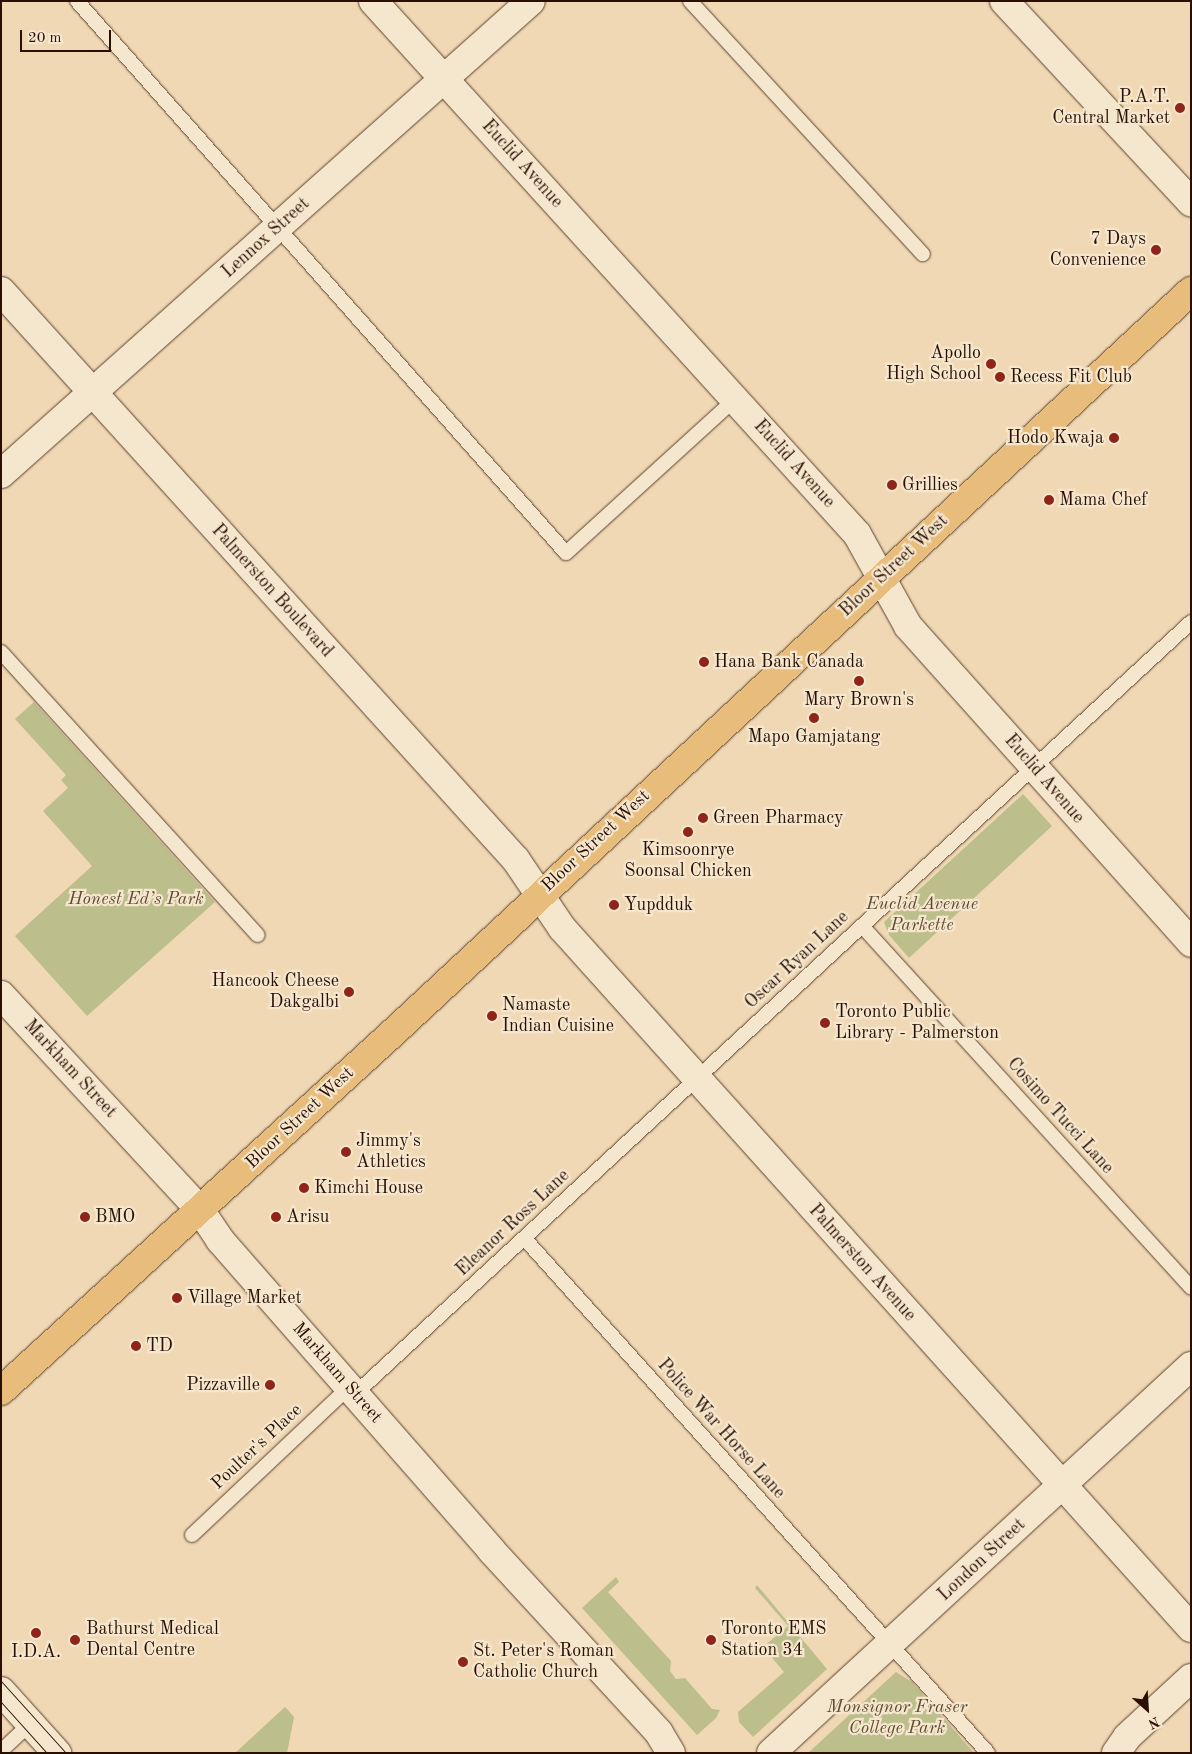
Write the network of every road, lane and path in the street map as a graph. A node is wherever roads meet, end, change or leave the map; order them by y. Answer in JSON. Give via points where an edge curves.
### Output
{"nodes":[{"id":1,"x":77,"y":1,"type":"edge"},
{"id":2,"x":373,"y":1,"type":"edge"},
{"id":3,"x":530,"y":1,"type":"edge"},
{"id":4,"x":690,"y":1,"type":"edge"},
{"id":5,"x":1004,"y":1,"type":"edge"},
{"id":6,"x":444,"y":78,"type":"junction"},
{"id":7,"x":1191,"y":202,"type":"edge"},
{"id":8,"x":276,"y":229,"type":"junction"},
{"id":9,"x":922,"y":254,"type":"dead end"},
{"id":10,"x":1,"y":291,"type":"edge"},
{"id":11,"x":1191,"y":291,"type":"edge"},
{"id":12,"x":93,"y":392,"type":"junction"},
{"id":13,"x":735,"y":399,"type":"junction"},
{"id":14,"x":1,"y":474,"type":"edge"},
{"id":15,"x":880,"y":579,"type":"junction"},
{"id":16,"x":1191,"y":622,"type":"edge"},
{"id":17,"x":1,"y":652,"type":"edge"},
{"id":18,"x":1034,"y":768,"type":"junction"},
{"id":19,"x":540,"y":893,"type":"junction"},
{"id":20,"x":862,"y":926,"type":"junction"},
{"id":21,"x":258,"y":935,"type":"dead end"},
{"id":22,"x":1191,"y":943,"type":"edge"},
{"id":23,"x":1,"y":995,"type":"edge"},
{"id":24,"x":696,"y":1080,"type":"junction"},
{"id":25,"x":200,"y":1210,"type":"junction"},
{"id":26,"x":524,"y":1238,"type":"junction"},
{"id":27,"x":1191,"y":1288,"type":"edge"},
{"id":28,"x":1191,"y":1366,"type":"edge"},
{"id":29,"x":1,"y":1391,"type":"edge"},
{"id":30,"x":352,"y":1391,"type":"junction"},
{"id":31,"x":1062,"y":1486,"type":"junction"},
{"id":32,"x":192,"y":1535,"type":"dead end"},
{"id":33,"x":1191,"y":1628,"type":"edge"},
{"id":34,"x":890,"y":1645,"type":"junction"},
{"id":35,"x":1191,"y":1678,"type":"edge"},
{"id":36,"x":1,"y":1691,"type":"edge"},
{"id":37,"x":30,"y":1724,"type":"junction"},
{"id":38,"x":1,"y":1751,"type":"edge"},
{"id":39,"x":57,"y":1753,"type":"edge"},
{"id":40,"x":671,"y":1753,"type":"edge"},
{"id":41,"x":771,"y":1753,"type":"edge"},
{"id":42,"x":988,"y":1753,"type":"edge"},
{"id":43,"x":1116,"y":1753,"type":"edge"}],
"edges":[{"from":1,"to":8,"type":"lane"},
{"from":2,"to":6,"type":"street","name":"Euclid Avenue"},
{"from":3,"to":6,"type":"street","name":"Lennox Street"},
{"from":4,"to":9,"type":"lane"},
{"from":5,"to":7,"type":"street"},
{"from":6,"to":8,"type":"street","name":"Lennox Street"},
{"from":6,"to":13,"type":"street","name":"Euclid Avenue"},
{"from":8,"to":12,"type":"street","name":"Lennox Street"},
{"from":8,"to":13,"type":"lane","via":[[566,553]]},
{"from":10,"to":12,"type":"street","name":"Palmerston Boulevard"},
{"from":11,"to":15,"type":"main road","name":"Bloor Street West"},
{"from":12,"to":14,"type":"street","name":"Lennox Street"},
{"from":12,"to":19,"type":"street","name":"Palmerston Boulevard","via":[[516,860]]},
{"from":13,"to":15,"type":"street","name":"Euclid Avenue","via":[[858,534]]},
{"from":15,"to":18,"type":"street","name":"Euclid Avenue","via":[[908,626]]},
{"from":15,"to":19,"type":"main road","name":"Bloor Street West"},
{"from":16,"to":18,"type":"lane","name":"Oscar Ryan Lane"},
{"from":17,"to":21,"type":"lane"},
{"from":18,"to":20,"type":"lane","name":"Oscar Ryan Lane"},
{"from":18,"to":22,"type":"street","name":"Euclid Avenue"},
{"from":19,"to":24,"type":"street","name":"Palmerston Avenue","via":[[562,928]]},
{"from":19,"to":25,"type":"main road","name":"Bloor Street West"},
{"from":20,"to":24,"type":"lane","name":"Oscar Ryan Lane"},
{"from":20,"to":27,"type":"lane","name":"Cosimo Tucci Lane"},
{"from":23,"to":25,"type":"street","name":"Markham Street"},
{"from":24,"to":26,"type":"lane","name":"Eleanor Ross Lane"},
{"from":24,"to":31,"type":"street","name":"Palmerston Avenue"},
{"from":25,"to":29,"type":"main road","name":"Bloor Street West"},
{"from":25,"to":30,"type":"street","name":"Markham Street","via":[[220,1240]]},
{"from":26,"to":30,"type":"lane","name":"Eleanor Ross Lane"},
{"from":26,"to":34,"type":"lane","name":"Police War Horse Lane"},
{"from":28,"to":31,"type":"street","name":"London Street"},
{"from":30,"to":32,"type":"lane","name":"Poulter's Place"},
{"from":30,"to":40,"type":"street","name":"Markham Street","via":[[491,1550],[659,1733]]},
{"from":31,"to":33,"type":"street","name":"Palmerston Avenue"},
{"from":31,"to":34,"type":"street","name":"London Street"},
{"from":34,"to":41,"type":"street","name":"London Street"},
{"from":34,"to":42,"type":"lane","name":"Police War Horse Lane"},
{"from":35,"to":43,"type":"street","via":[[1127,1736]]},
{"from":36,"to":37,"type":"street"},
{"from":37,"to":38,"type":"lane"},
{"from":37,"to":39,"type":"street"}]}
